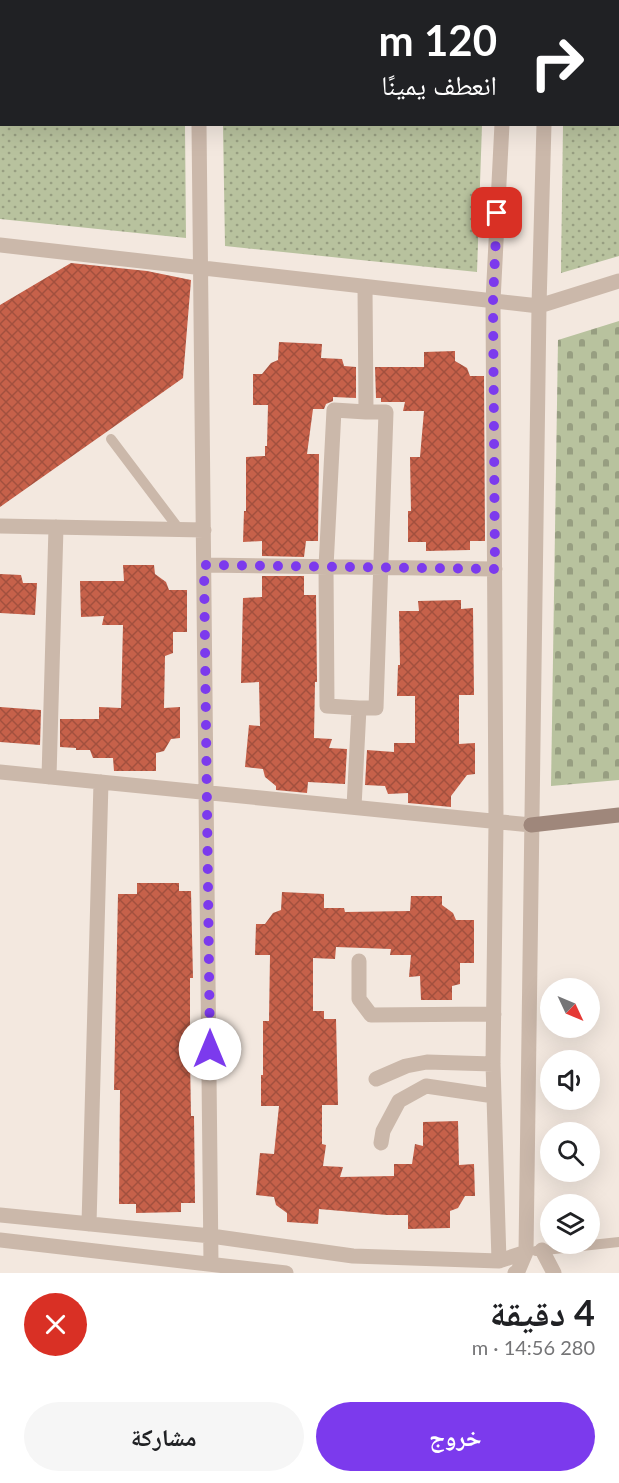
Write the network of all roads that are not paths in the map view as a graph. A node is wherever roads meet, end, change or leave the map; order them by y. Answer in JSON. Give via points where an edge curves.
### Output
{"nodes":[{"id":1,"x":200,"y":126,"type":"edge"},
{"id":2,"x":502,"y":126,"type":"edge"},
{"id":3,"x":544,"y":126,"type":"edge"},
{"id":4,"x":0,"y":245,"type":"edge"},
{"id":5,"x":201,"y":268,"type":"junction"},
{"id":6,"x":619,"y":281,"type":"edge"},
{"id":7,"x":365,"y":287,"type":"junction"},
{"id":8,"x":493,"y":301,"type":"junction"},
{"id":9,"x":539,"y":306,"type":"junction"},
{"id":10,"x":366,"y":412,"type":"junction"},
{"id":11,"x":111,"y":439,"type":"dead end"},
{"id":12,"x":0,"y":526,"type":"edge"},
{"id":13,"x":56,"y":527,"type":"junction"},
{"id":14,"x":179,"y":529,"type":"junction"},
{"id":15,"x":204,"y":530,"type":"junction"},
{"id":16,"x":204,"y":565,"type":"junction"},
{"id":17,"x":326,"y":567,"type":"junction"},
{"id":18,"x":381,"y":568,"type":"junction"},
{"id":19,"x":495,"y":569,"type":"junction"},
{"id":20,"x":359,"y":708,"type":"junction"},
{"id":21,"x":0,"y":772,"type":"edge"},
{"id":22,"x":49,"y":777,"type":"junction"},
{"id":23,"x":101,"y":782,"type":"junction"},
{"id":24,"x":208,"y":793,"type":"junction"},
{"id":25,"x":354,"y":807,"type":"junction"},
{"id":26,"x":619,"y":816,"type":"edge"},
{"id":27,"x":496,"y":822,"type":"junction"},
{"id":28,"x":531,"y":825,"type":"junction"},
{"id":29,"x":360,"y":961,"type":"dead end"},
{"id":30,"x":494,"y":1014,"type":"junction"},
{"id":31,"x":493,"y":1064,"type":"junction"},
{"id":32,"x":376,"y":1079,"type":"dead end"},
{"id":33,"x":494,"y":1096,"type":"junction"},
{"id":34,"x":381,"y":1143,"type":"dead end"},
{"id":35,"x":0,"y":1215,"type":"edge"},
{"id":36,"x":89,"y":1224,"type":"junction"},
{"id":37,"x":211,"y":1236,"type":"junction"},
{"id":38,"x":0,"y":1240,"type":"edge"},
{"id":39,"x":619,"y":1242,"type":"edge"},
{"id":40,"x":600,"y":1244,"type":"edge"},
{"id":41,"x":540,"y":1250,"type":"edge"},
{"id":42,"x":526,"y":1252,"type":"junction"},
{"id":43,"x":544,"y":1254,"type":"edge"},
{"id":44,"x":499,"y":1261,"type":"junction"},
{"id":45,"x":212,"y":1264,"type":"junction"},
{"id":46,"x":286,"y":1273,"type":"edge"},
{"id":47,"x":515,"y":1273,"type":"edge"},
{"id":48,"x":554,"y":1273,"type":"edge"}],
"edges":[{"from":1,"to":5,"type":"street"},
{"from":2,"to":8,"type":"street"},
{"from":3,"to":9,"type":"street"},
{"from":4,"to":5,"type":"street"},
{"from":5,"to":7,"type":"street"},
{"from":5,"to":15,"type":"street"},
{"from":6,"to":9,"type":"street"},
{"from":7,"to":8,"type":"street"},
{"from":7,"to":10,"type":"street"},
{"from":8,"to":9,"type":"street"},
{"from":8,"to":19,"type":"street"},
{"from":9,"to":28,"type":"street"},
{"from":10,"to":17,"type":"street","via":[[334,410]]},
{"from":10,"to":18,"type":"street","via":[[386,412]]},
{"from":11,"to":14,"type":"lane"},
{"from":12,"to":13,"type":"street"},
{"from":13,"to":14,"type":"street"},
{"from":13,"to":22,"type":"street"},
{"from":14,"to":15,"type":"street"},
{"from":15,"to":16,"type":"street"},
{"from":16,"to":17,"type":"street"},
{"from":16,"to":24,"type":"street"},
{"from":17,"to":18,"type":"street"},
{"from":17,"to":20,"type":"street","via":[[327,706]]},
{"from":18,"to":19,"type":"street"},
{"from":18,"to":20,"type":"street","via":[[376,708]]},
{"from":19,"to":27,"type":"street"},
{"from":20,"to":25,"type":"street"},
{"from":21,"to":22,"type":"street"},
{"from":22,"to":23,"type":"street"},
{"from":23,"to":24,"type":"street"},
{"from":23,"to":36,"type":"street"},
{"from":24,"to":25,"type":"street"},
{"from":24,"to":37,"type":"street"},
{"from":25,"to":27,"type":"street"},
{"from":26,"to":28,"type":"street"},
{"from":27,"to":28,"type":"street"},
{"from":27,"to":30,"type":"street"},
{"from":28,"to":42,"type":"street"},
{"from":29,"to":30,"type":"street","via":[[359,999],[371,1015]]},
{"from":30,"to":31,"type":"street"},
{"from":31,"to":32,"type":"street","via":[[427,1062]]},
{"from":31,"to":33,"type":"street"},
{"from":33,"to":34,"type":"street","via":[[426,1086],[399,1101]]},
{"from":33,"to":44,"type":"street"},
{"from":35,"to":36,"type":"street"},
{"from":36,"to":37,"type":"street"},
{"from":37,"to":44,"type":"street","via":[[353,1256]]},
{"from":37,"to":45,"type":"street"},
{"from":38,"to":45,"type":"street"},
{"from":39,"to":40,"type":"lane"},
{"from":41,"to":42,"type":"lane"},
{"from":42,"to":44,"type":"street"},
{"from":42,"to":47,"type":"street"},
{"from":43,"to":48,"type":"street"},
{"from":45,"to":46,"type":"street"}]}
